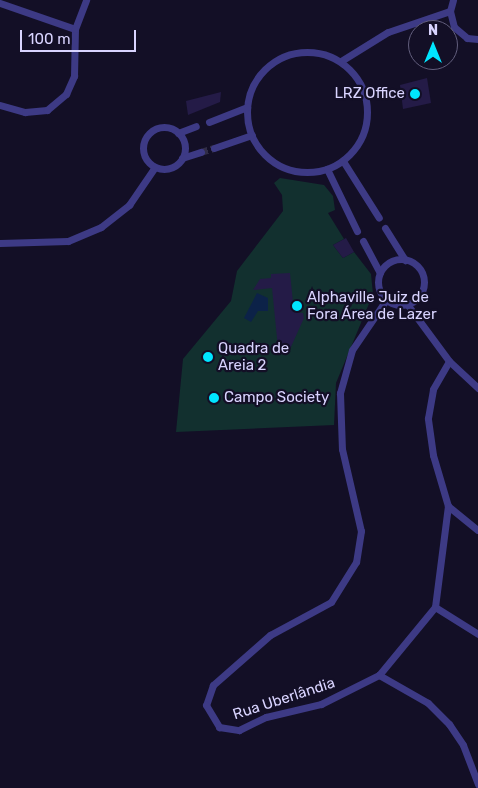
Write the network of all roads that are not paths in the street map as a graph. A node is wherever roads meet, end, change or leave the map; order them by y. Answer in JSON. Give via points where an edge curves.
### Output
{"nodes":[{"id":1,"x":86,"y":0,"type":"edge"},
{"id":2,"x":453,"y":0,"type":"edge"},
{"id":3,"x":0,"y":3,"type":"edge"},
{"id":4,"x":450,"y":11,"type":"junction"},
{"id":5,"x":75,"y":29,"type":"junction"},
{"id":6,"x":478,"y":39,"type":"edge"},
{"id":7,"x":341,"y":62,"type":"junction"},
{"id":8,"x":0,"y":105,"type":"edge"},
{"id":9,"x":247,"y":107,"type":"junction"},
{"id":10,"x":208,"y":122,"type":"dead end"},
{"id":11,"x":196,"y":126,"type":"dead end"},
{"id":12,"x":178,"y":133,"type":"junction"},
{"id":13,"x":252,"y":135,"type":"junction"},
{"id":14,"x":214,"y":148,"type":"tunnel mouth"},
{"id":15,"x":201,"y":152,"type":"tunnel mouth"},
{"id":16,"x":182,"y":158,"type":"junction"},
{"id":17,"x":343,"y":161,"type":"junction"},
{"id":18,"x":155,"y":167,"type":"junction"},
{"id":19,"x":327,"y":169,"type":"junction"},
{"id":20,"x":379,"y":218,"type":"dead end"},
{"id":21,"x":385,"y":228,"type":"dead end"},
{"id":22,"x":357,"y":231,"type":"dead end"},
{"id":23,"x":363,"y":241,"type":"dead end"},
{"id":24,"x":0,"y":243,"type":"edge"},
{"id":25,"x":405,"y":260,"type":"junction"},
{"id":26,"x":380,"y":273,"type":"junction"},
{"id":27,"x":386,"y":300,"type":"junction"},
{"id":28,"x":407,"y":304,"type":"junction"},
{"id":29,"x":449,"y":360,"type":"junction"},
{"id":30,"x":478,"y":388,"type":"edge"},
{"id":31,"x":448,"y":506,"type":"junction"},
{"id":32,"x":478,"y":530,"type":"edge"},
{"id":33,"x":435,"y":607,"type":"junction"},
{"id":34,"x":478,"y":634,"type":"edge"},
{"id":35,"x":379,"y":675,"type":"junction"},
{"id":36,"x":478,"y":784,"type":"edge"}],
"edges":[{"from":1,"to":5,"type":"street"},
{"from":2,"to":4,"type":"street"},
{"from":3,"to":5,"type":"street"},
{"from":4,"to":6,"type":"street","via":[[460,33]]},
{"from":4,"to":7,"type":"street","via":[[388,32]]},
{"from":5,"to":8,"type":"street","via":[[74,76],[59,103],[47,110],[25,112]]},
{"from":7,"to":9,"type":"street","via":[[307,51],[273,62],[255,82]]},
{"from":7,"to":17,"type":"street","via":[[356,75],[368,111],[356,147]]},
{"from":9,"to":10,"type":"street"},
{"from":9,"to":13,"type":"street"},
{"from":11,"to":12,"type":"street"},
{"from":12,"to":16,"type":"street","via":[[184,145]]},
{"from":12,"to":18,"type":"street","via":[[165,127],[147,135],[143,154]]},
{"from":13,"to":14,"type":"street"},
{"from":13,"to":19,"type":"street","via":[[275,162],[291,170]]},
{"from":15,"to":16,"type":"street"},
{"from":16,"to":18,"type":"street","via":[[171,168]]},
{"from":17,"to":19,"type":"street"},
{"from":17,"to":20,"type":"street"},
{"from":18,"to":24,"type":"street","via":[[130,205],[101,227],[68,241]]},
{"from":19,"to":22,"type":"street"},
{"from":21,"to":25,"type":"street"},
{"from":23,"to":26,"type":"street"},
{"from":25,"to":26,"type":"street","via":[[390,262]]},
{"from":25,"to":28,"type":"street","via":[[418,267],[424,281],[419,295]]},
{"from":26,"to":27,"type":"street","via":[[378,287]]},
{"from":27,"to":28,"type":"street"},
{"from":27,"to":35,"type":"street","name":"Rua Uberlândia","via":[[352,350],[340,393],[342,449],[361,531],[356,562],[331,602],[270,635],[233,664],[208,691],[206,705],[219,727],[239,730],[266,717],[339,697]]},
{"from":28,"to":29,"type":"street"},
{"from":29,"to":30,"type":"street"},
{"from":29,"to":31,"type":"street","via":[[433,389],[428,418]]},
{"from":31,"to":32,"type":"street"},
{"from":31,"to":33,"type":"street"},
{"from":33,"to":34,"type":"street"},
{"from":33,"to":35,"type":"street","name":"Rua Uberlândia"},
{"from":35,"to":36,"type":"street","via":[[428,703],[449,724],[463,745]]}]}
